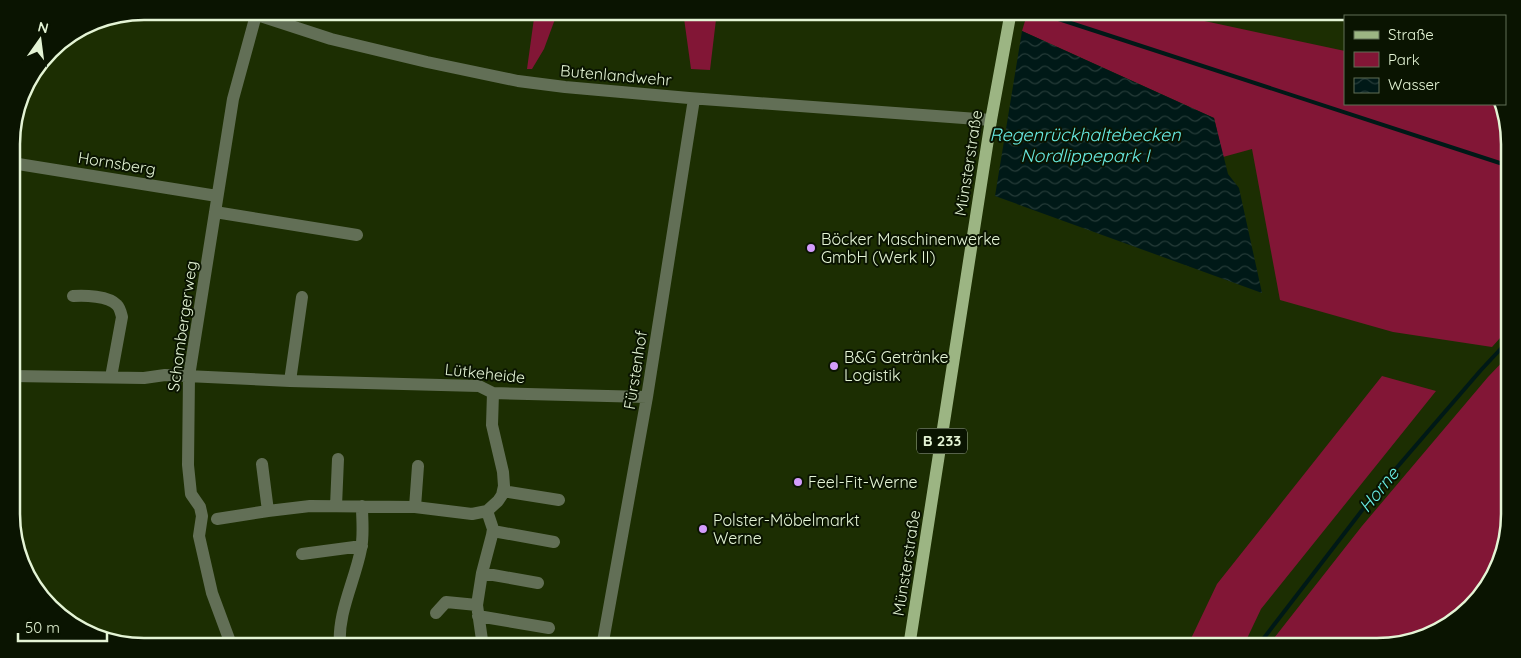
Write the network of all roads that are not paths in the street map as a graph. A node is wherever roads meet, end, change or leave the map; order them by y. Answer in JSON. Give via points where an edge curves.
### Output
{"nodes":[{"id":1,"x":249,"y":20,"type":"edge"},
{"id":2,"x":272,"y":20,"type":"edge"},
{"id":3,"x":1009,"y":20,"type":"edge"},
{"id":4,"x":694,"y":99,"type":"junction"},
{"id":5,"x":991,"y":120,"type":"junction"},
{"id":6,"x":20,"y":164,"type":"edge"},
{"id":7,"x":217,"y":196,"type":"junction"},
{"id":8,"x":215,"y":212,"type":"junction"},
{"id":9,"x":357,"y":236,"type":"dead end"},
{"id":10,"x":73,"y":296,"type":"dead end"},
{"id":11,"x":302,"y":297,"type":"dead end"},
{"id":12,"x":20,"y":376,"type":"edge"},
{"id":13,"x":189,"y":376,"type":"junction"},
{"id":14,"x":111,"y":377,"type":"junction"},
{"id":15,"x":290,"y":380,"type":"junction"},
{"id":16,"x":493,"y":393,"type":"junction"},
{"id":17,"x":647,"y":397,"type":"junction"},
{"id":18,"x":338,"y":459,"type":"dead end"},
{"id":19,"x":262,"y":464,"type":"dead end"},
{"id":20,"x":418,"y":466,"type":"dead end"},
{"id":21,"x":503,"y":491,"type":"junction"},
{"id":22,"x":559,"y":500,"type":"dead end"},
{"id":23,"x":336,"y":506,"type":"junction"},
{"id":24,"x":362,"y":506,"type":"junction"},
{"id":25,"x":415,"y":507,"type":"junction"},
{"id":26,"x":268,"y":511,"type":"junction"},
{"id":27,"x":487,"y":511,"type":"junction"},
{"id":28,"x":217,"y":519,"type":"dead end"},
{"id":29,"x":493,"y":531,"type":"junction"},
{"id":30,"x":554,"y":542,"type":"dead end"},
{"id":31,"x":362,"y":546,"type":"junction"},
{"id":32,"x":302,"y":554,"type":"dead end"},
{"id":33,"x":482,"y":573,"type":"junction"},
{"id":34,"x":538,"y":583,"type":"dead end"},
{"id":35,"x":477,"y":610,"type":"junction"},
{"id":36,"x":436,"y":613,"type":"dead end"},
{"id":37,"x":549,"y":628,"type":"dead end"},
{"id":38,"x":228,"y":638,"type":"edge"},
{"id":39,"x":340,"y":638,"type":"edge"},
{"id":40,"x":482,"y":638,"type":"edge"},
{"id":41,"x":604,"y":638,"type":"edge"},
{"id":42,"x":910,"y":638,"type":"edge"}],
"edges":[{"from":1,"to":7,"type":"street","name":"Schombergerweg"},
{"from":2,"to":4,"type":"street","name":"Butenlandwehr","via":[[332,39],[518,81]]},
{"from":3,"to":5,"type":"main road","name":"Münsterstraße","number":"B 233"},
{"from":4,"to":5,"type":"street","name":"Butenlandwehr"},
{"from":4,"to":17,"type":"street","name":"Fürstenhof"},
{"from":5,"to":42,"type":"main road","name":"Münsterstraße","number":"B 233"},
{"from":6,"to":7,"type":"street","name":"Hornsberg"},
{"from":7,"to":8,"type":"street","name":"Schombergerweg"},
{"from":8,"to":9,"type":"street"},
{"from":8,"to":13,"type":"street","name":"Schombergerweg"},
{"from":10,"to":14,"type":"street","via":[[111,300],[118,306],[122,317]]},
{"from":11,"to":15,"type":"street"},
{"from":12,"to":14,"type":"street","name":"Lütkeheide"},
{"from":13,"to":14,"type":"street","name":"Lütkeheide"},
{"from":13,"to":15,"type":"street","name":"Lütkeheide"},
{"from":13,"to":38,"type":"street","name":"Schombergerweg","via":[[188,465],[192,494],[202,516],[199,536],[210,586]]},
{"from":15,"to":16,"type":"street","name":"Lütkeheide","via":[[479,386]]},
{"from":16,"to":17,"type":"street","name":"Lütkeheide"},
{"from":16,"to":21,"type":"street","via":[[492,425],[503,472]]},
{"from":17,"to":41,"type":"street","name":"Fürstenhof"},
{"from":18,"to":23,"type":"street"},
{"from":19,"to":26,"type":"street"},
{"from":20,"to":25,"type":"street"},
{"from":21,"to":22,"type":"street"},
{"from":21,"to":27,"type":"street"},
{"from":23,"to":24,"type":"street"},
{"from":23,"to":26,"type":"street"},
{"from":24,"to":25,"type":"street"},
{"from":24,"to":31,"type":"street"},
{"from":25,"to":27,"type":"street","via":[[472,514]]},
{"from":26,"to":28,"type":"street"},
{"from":27,"to":29,"type":"street"},
{"from":29,"to":30,"type":"street"},
{"from":29,"to":33,"type":"street"},
{"from":31,"to":32,"type":"street"},
{"from":31,"to":39,"type":"street"},
{"from":33,"to":34,"type":"street"},
{"from":33,"to":35,"type":"street"},
{"from":35,"to":36,"type":"street","via":[[446,602]]},
{"from":35,"to":37,"type":"street"},
{"from":35,"to":40,"type":"street"}]}
